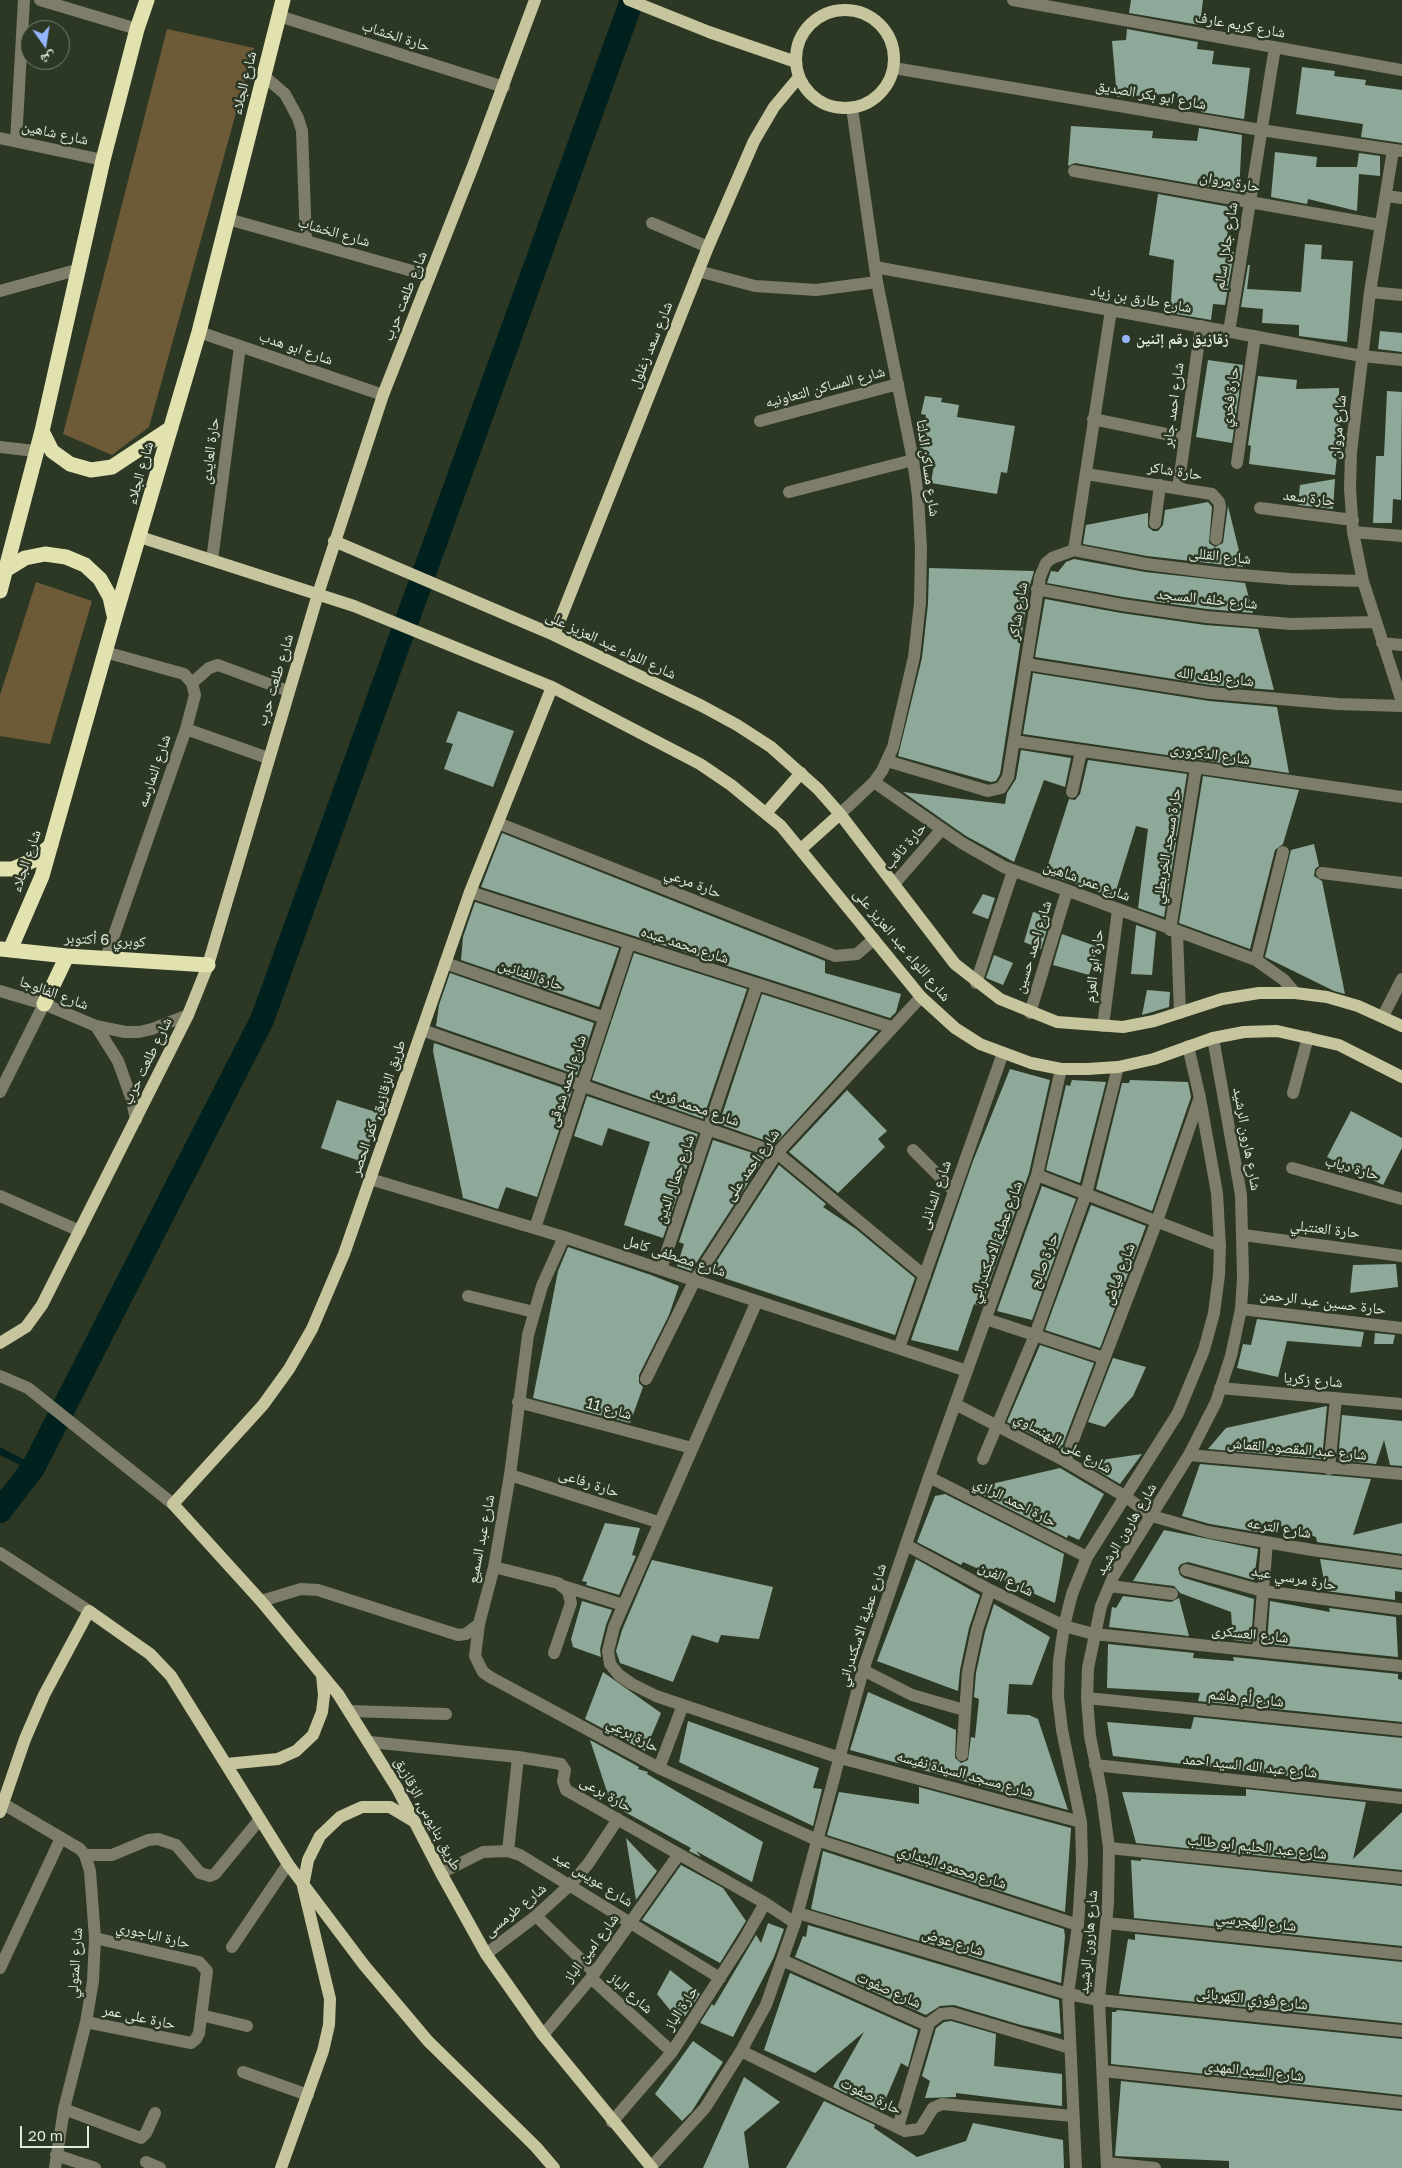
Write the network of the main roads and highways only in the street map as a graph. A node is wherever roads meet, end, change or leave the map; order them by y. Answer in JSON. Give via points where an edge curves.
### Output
{"nodes":[{"id":1,"x":147,"y":0,"type":"edge"},
{"id":2,"x":283,"y":0,"type":"edge"},
{"id":3,"x":535,"y":0,"type":"edge"},
{"id":4,"x":629,"y":0,"type":"edge"},
{"id":5,"x":834,"y":5,"type":"edge"},
{"id":6,"x":796,"y":62,"type":"junction"},
{"id":7,"x":799,"y":77,"type":"junction"},
{"id":8,"x":171,"y":428,"type":"junction"},
{"id":9,"x":42,"y":431,"type":"junction"},
{"id":10,"x":140,"y":537,"type":"junction"},
{"id":11,"x":334,"y":541,"type":"junction"},
{"id":12,"x":7,"y":568,"type":"junction"},
{"id":13,"x":0,"y":591,"type":"edge"},
{"id":14,"x":318,"y":594,"type":"junction"},
{"id":15,"x":115,"y":617,"type":"junction"},
{"id":16,"x":554,"y":636,"type":"junction"},
{"id":17,"x":552,"y":686,"type":"junction"},
{"id":18,"x":802,"y":773,"type":"junction"},
{"id":19,"x":766,"y":813,"type":"junction"},
{"id":20,"x":840,"y":814,"type":"junction"},
{"id":21,"x":51,"y":845,"type":"junction"},
{"id":22,"x":801,"y":849,"type":"junction"},
{"id":23,"x":0,"y":869,"type":"edge"},
{"id":24,"x":5,"y":949,"type":"edge"},
{"id":25,"x":67,"y":956,"type":"junction"},
{"id":26,"x":208,"y":965,"type":"junction"},
{"id":27,"x":44,"y":1004,"type":"road end"},
{"id":28,"x":1402,"y":1026,"type":"edge"},
{"id":29,"x":1402,"y":1077,"type":"edge"},
{"id":30,"x":0,"y":1343,"type":"edge"},
{"id":31,"x":173,"y":1504,"type":"joint"},
{"id":32,"x":322,"y":1675,"type":"junction"},
{"id":33,"x":226,"y":1764,"type":"junction"},
{"id":34,"x":1,"y":1806,"type":"edge"},
{"id":35,"x":416,"y":1822,"type":"junction"},
{"id":36,"x":303,"y":1886,"type":"junction"},
{"id":37,"x":281,"y":2168,"type":"edge"},
{"id":38,"x":554,"y":2168,"type":"edge"},
{"id":39,"x":651,"y":2168,"type":"edge"}],
"edges":[{"from":1,"to":9,"type":"highway","via":[[103,160]]},
{"from":2,"to":8,"type":"highway","name":"شارع الجلاء","via":[[199,332]]},
{"from":3,"to":11,"type":"main road","name":"شارع طلعت حرب","via":[[383,396]]},
{"from":4,"to":6,"type":"main road"},
{"from":5,"to":6,"type":"main road","via":[[805,30],[798,45]]},
{"from":5,"to":7,"type":"main road","via":[[866,13],[880,22],[890,36],[895,52],[889,83],[880,95],[867,103],[852,108],[835,107],[820,101],[807,90]]},
{"from":6,"to":7,"type":"main road"},
{"from":7,"to":16,"type":"main road","name":"شارع سعد زغلول","via":[[774,107],[754,141],[698,271]]},
{"from":8,"to":9,"type":"highway","via":[[112,467],[91,470],[70,464],[52,451]]},
{"from":8,"to":10,"type":"highway","name":"شارع الجلاء"},
{"from":9,"to":12,"type":"highway"},
{"from":10,"to":14,"type":"main road","name":"شارع اللواء عبد العزيز على"},
{"from":10,"to":15,"type":"highway","name":"شارع الجلاء"},
{"from":11,"to":14,"type":"main road","name":"شارع طلعت حرب"},
{"from":11,"to":16,"type":"main road","name":"شارع اللواء عبد العزيز على"},
{"from":12,"to":13,"type":"highway"},
{"from":12,"to":15,"type":"highway","via":[[25,558],[45,554],[66,556],[85,565],[100,579],[110,597]]},
{"from":14,"to":17,"type":"main road","name":"شارع اللواء عبد العزيز على"},
{"from":14,"to":26,"type":"main road","name":"شارع طلعت حرب"},
{"from":15,"to":21,"type":"highway","name":"شارع الجلاء"},
{"from":16,"to":18,"type":"main road","name":"شارع اللواء عبد العزيز على","via":[[737,725]]},
{"from":17,"to":19,"type":"main road","name":"شارع اللواء عبد العزيز على","via":[[700,764]]},
{"from":17,"to":31,"type":"main road","name":"طريق الزقازيق, كفر الحصر","via":[[470,892],[370,1179],[312,1329],[263,1405]]},
{"from":18,"to":19,"type":"main road"},
{"from":18,"to":20,"type":"main road","name":"شارع اللواء عبد العزيز على"},
{"from":19,"to":22,"type":"main road","name":"شارع اللواء عبد العزيز على"},
{"from":20,"to":22,"type":"main road"},
{"from":20,"to":28,"type":"main road","name":"شارع اللواء عبد العزيز على","via":[[955,964],[1000,999],[1030,1013],[1057,1022],[1123,1027],[1222,999],[1259,993],[1295,993],[1327,997]]},
{"from":21,"to":23,"type":"highway","via":[[34,860],[14,869]]},
{"from":21,"to":24,"type":"highway","name":"شارع الجلاء","via":[[42,876]]},
{"from":22,"to":29,"type":"main road","name":"شارع اللواء عبد العزيز على","via":[[921,997],[955,1028],[980,1044],[1003,1053],[1061,1069],[1118,1067],[1154,1059],[1213,1038],[1244,1032],[1277,1031],[1340,1045]]},
{"from":24,"to":25,"type":"highway","name":"كوبري 6 أكتوبر"},
{"from":25,"to":26,"type":"highway","name":"كوبري 6 أكتوبر"},
{"from":25,"to":27,"type":"highway"},
{"from":26,"to":30,"type":"main road","name":"شارع طلعت حرب","via":[[188,1015],[35,1317],[15,1335]]},
{"from":31,"to":32,"type":"main road","name":"طريق بنايوس, الزقازيق","via":[[261,1601]]},
{"from":32,"to":33,"type":"main road","via":[[322,1712],[313,1735],[296,1751],[278,1759]]},
{"from":32,"to":35,"type":"main road","name":"طريق بنايوس, الزقازيق","via":[[370,1742]]},
{"from":33,"to":34,"type":"main road","via":[[171,1676],[150,1654],[89,1611],[44,1695]]},
{"from":33,"to":36,"type":"main road"},
{"from":35,"to":36,"type":"main road","via":[[390,1807],[362,1807],[340,1817],[320,1836],[308,1860]]},
{"from":35,"to":39,"type":"main road","name":"طريق بنايوس, الزقازيق","via":[[440,1873],[486,1954],[543,2035]]},
{"from":36,"to":37,"type":"main road","via":[[330,1999],[329,2026]]},
{"from":36,"to":38,"type":"main road","via":[[428,2041]]}]}
